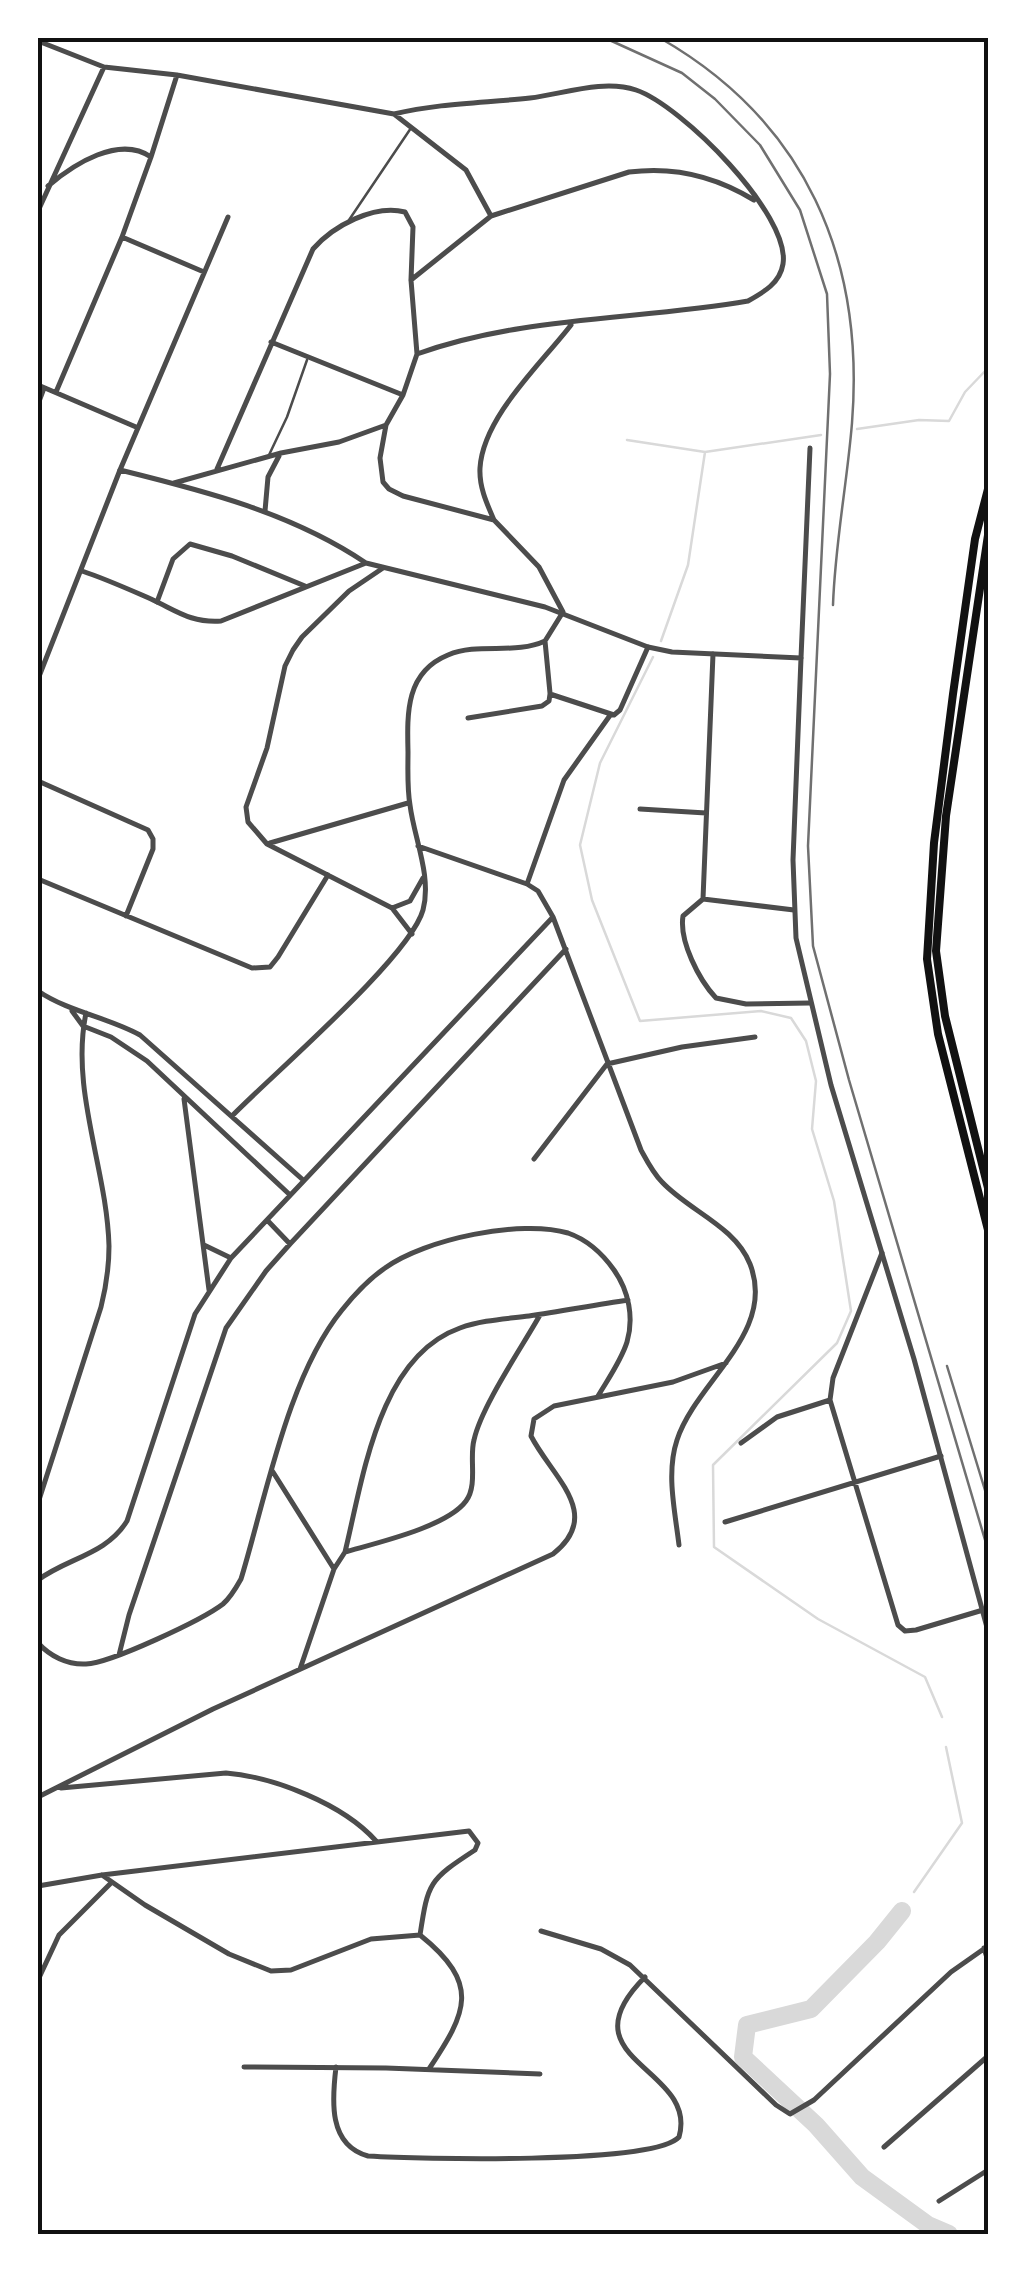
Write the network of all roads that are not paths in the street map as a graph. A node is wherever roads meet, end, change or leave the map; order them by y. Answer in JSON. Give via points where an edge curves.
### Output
{"nodes":[{"id":1,"x":38,"y":41,"type":"edge"},
{"id":2,"x":104,"y":67,"type":"junction"},
{"id":3,"x":176,"y":75,"type":"junction"},
{"id":4,"x":394,"y":114,"type":"junction"},
{"id":5,"x":412,"y":128,"type":"junction"},
{"id":6,"x":151,"y":157,"type":"junction"},
{"id":7,"x":48,"y":186,"type":"junction"},
{"id":8,"x":756,"y":202,"type":"junction"},
{"id":9,"x":38,"y":211,"type":"edge"},
{"id":10,"x":491,"y":216,"type":"junction"},
{"id":11,"x":228,"y":217,"type":"dead end"},
{"id":12,"x":346,"y":226,"type":"junction"},
{"id":13,"x":122,"y":237,"type":"junction"},
{"id":14,"x":204,"y":272,"type":"junction"},
{"id":15,"x":411,"y":280,"type":"junction"},
{"id":16,"x":572,"y":324,"type":"junction"},
{"id":17,"x":271,"y":342,"type":"junction"},
{"id":18,"x":417,"y":354,"type":"junction"},
{"id":19,"x":308,"y":357,"type":"junction"},
{"id":20,"x":41,"y":386,"type":"edge"},
{"id":21,"x":56,"y":392,"type":"junction"},
{"id":22,"x":403,"y":395,"type":"junction"},
{"id":23,"x":38,"y":404,"type":"edge"},
{"id":24,"x":386,"y":425,"type":"junction"},
{"id":25,"x":136,"y":427,"type":"junction"},
{"id":26,"x":810,"y":448,"type":"dead end"},
{"id":27,"x":281,"y":453,"type":"junction"},
{"id":28,"x":268,"y":456,"type":"junction"},
{"id":29,"x":218,"y":469,"type":"junction"},
{"id":30,"x":120,"y":470,"type":"junction"},
{"id":31,"x":174,"y":484,"type":"junction"},
{"id":32,"x":988,"y":489,"type":"edge"},
{"id":33,"x":265,"y":511,"type":"junction"},
{"id":34,"x":494,"y":520,"type":"junction"},
{"id":35,"x":988,"y":534,"type":"edge"},
{"id":36,"x":366,"y":563,"type":"junction"},
{"id":37,"x":383,"y":568,"type":"junction"},
{"id":38,"x":82,"y":571,"type":"junction"},
{"id":39,"x":305,"y":586,"type":"junction"},
{"id":40,"x":157,"y":602,"type":"junction"},
{"id":41,"x":563,"y":612,"type":"junction"},
{"id":42,"x":546,"y":641,"type":"junction"},
{"id":43,"x":648,"y":647,"type":"junction"},
{"id":44,"x":713,"y":654,"type":"junction"},
{"id":45,"x":38,"y":656,"type":"edge"},
{"id":46,"x":801,"y":658,"type":"junction"},
{"id":47,"x":46,"y":660,"type":"junction"},
{"id":48,"x":38,"y":680,"type":"edge"},
{"id":49,"x":550,"y":694,"type":"junction"},
{"id":50,"x":611,"y":714,"type":"junction"},
{"id":51,"x":468,"y":718,"type":"dead end"},
{"id":52,"x":38,"y":782,"type":"edge"},
{"id":53,"x":409,"y":802,"type":"junction"},
{"id":54,"x":640,"y":809,"type":"dead end"},
{"id":55,"x":706,"y":814,"type":"junction"},
{"id":56,"x":267,"y":844,"type":"junction"},
{"id":57,"x":418,"y":846,"type":"junction"},
{"id":58,"x":328,"y":875,"type":"junction"},
{"id":59,"x":424,"y":877,"type":"junction"},
{"id":60,"x":38,"y":880,"type":"edge"},
{"id":61,"x":527,"y":884,"type":"junction"},
{"id":62,"x":703,"y":898,"type":"junction"},
{"id":63,"x":392,"y":908,"type":"junction"},
{"id":64,"x":794,"y":910,"type":"junction"},
{"id":65,"x":126,"y":916,"type":"junction"},
{"id":66,"x":554,"y":917,"type":"junction"},
{"id":67,"x":412,"y":934,"type":"junction"},
{"id":68,"x":566,"y":949,"type":"junction"},
{"id":69,"x":38,"y":991,"type":"edge"},
{"id":70,"x":810,"y":1003,"type":"junction"},
{"id":71,"x":69,"y":1009,"type":"junction"},
{"id":72,"x":86,"y":1013,"type":"junction"},
{"id":73,"x":84,"y":1026,"type":"junction"},
{"id":74,"x":754,"y":1036,"type":"dead end"},
{"id":75,"x":607,"y":1064,"type":"junction"},
{"id":76,"x":184,"y":1096,"type":"junction"},
{"id":77,"x":232,"y":1116,"type":"junction"},
{"id":78,"x":534,"y":1159,"type":"dead end"},
{"id":79,"x":985,"y":1164,"type":"edge"},
{"id":80,"x":302,"y":1180,"type":"junction"},
{"id":81,"x":988,"y":1188,"type":"edge"},
{"id":82,"x":290,"y":1194,"type":"junction"},
{"id":83,"x":268,"y":1220,"type":"junction"},
{"id":84,"x":988,"y":1230,"type":"edge"},
{"id":85,"x":290,"y":1244,"type":"junction"},
{"id":86,"x":204,"y":1245,"type":"junction"},
{"id":87,"x":882,"y":1253,"type":"junction"},
{"id":88,"x":231,"y":1258,"type":"junction"},
{"id":89,"x":209,"y":1290,"type":"junction"},
{"id":90,"x":628,"y":1300,"type":"junction"},
{"id":91,"x":540,"y":1314,"type":"junction"},
{"id":92,"x":726,"y":1363,"type":"junction"},
{"id":93,"x":598,"y":1396,"type":"junction"},
{"id":94,"x":830,"y":1400,"type":"junction"},
{"id":95,"x":741,"y":1443,"type":"dead end"},
{"id":96,"x":941,"y":1456,"type":"junction"},
{"id":97,"x":273,"y":1472,"type":"junction"},
{"id":98,"x":856,"y":1482,"type":"junction"},
{"id":99,"x":38,"y":1503,"type":"edge"},
{"id":100,"x":725,"y":1522,"type":"dead end"},
{"id":101,"x":679,"y":1546,"type":"dead end"},
{"id":102,"x":344,"y":1552,"type":"junction"},
{"id":103,"x":38,"y":1568,"type":"edge"},
{"id":104,"x":334,"y":1569,"type":"junction"},
{"id":105,"x":39,"y":1579,"type":"edge"},
{"id":106,"x":983,"y":1610,"type":"junction"},
{"id":107,"x":988,"y":1631,"type":"edge"},
{"id":108,"x":40,"y":1645,"type":"edge"},
{"id":109,"x":119,"y":1655,"type":"junction"},
{"id":110,"x":300,"y":1668,"type":"junction"},
{"id":111,"x":58,"y":1788,"type":"junction"},
{"id":112,"x":38,"y":1797,"type":"edge"},
{"id":113,"x":377,"y":1842,"type":"junction"},
{"id":114,"x":102,"y":1875,"type":"junction"},
{"id":115,"x":111,"y":1883,"type":"junction"},
{"id":116,"x":38,"y":1886,"type":"edge"},
{"id":117,"x":541,"y":1930,"type":"dead end"},
{"id":118,"x":420,"y":1935,"type":"junction"},
{"id":119,"x":986,"y":1947,"type":"edge"},
{"id":120,"x":988,"y":1960,"type":"edge"},
{"id":121,"x":645,"y":1977,"type":"junction"},
{"id":122,"x":38,"y":1980,"type":"edge"},
{"id":123,"x":988,"y":2056,"type":"edge"},
{"id":124,"x":336,"y":2066,"type":"junction"},
{"id":125,"x":244,"y":2067,"type":"dead end"},
{"id":126,"x":429,"y":2069,"type":"junction"},
{"id":127,"x":540,"y":2074,"type":"dead end"},
{"id":128,"x":884,"y":2147,"type":"dead end"},
{"id":129,"x":988,"y":2170,"type":"edge"},
{"id":130,"x":940,"y":2200,"type":"dead end"}],
"edges":[{"from":1,"to":2,"type":"street"},
{"from":2,"to":3,"type":"street"},
{"from":2,"to":7,"type":"street"},
{"from":3,"to":4,"type":"street"},
{"from":3,"to":6,"type":"street"},
{"from":4,"to":5,"type":"street"},
{"from":4,"to":8,"type":"street","via":[[596,87],[636,90],[708,141]]},
{"from":5,"to":10,"type":"street","via":[[466,170]]},
{"from":5,"to":12,"type":"lane"},
{"from":6,"to":7,"type":"street","via":[[112,150]]},
{"from":6,"to":13,"type":"street"},
{"from":7,"to":9,"type":"street"},
{"from":8,"to":10,"type":"street","via":[[697,174],[652,168]]},
{"from":8,"to":16,"type":"street","via":[[784,250],[780,275],[761,294],[732,304]]},
{"from":10,"to":15,"type":"street"},
{"from":11,"to":14,"type":"street"},
{"from":12,"to":15,"type":"street","via":[[378,210],[405,212],[413,226]]},
{"from":12,"to":17,"type":"street","via":[[322,240],[305,264]]},
{"from":13,"to":14,"type":"street"},
{"from":13,"to":21,"type":"street"},
{"from":14,"to":25,"type":"street"},
{"from":15,"to":18,"type":"street"},
{"from":16,"to":18,"type":"street","via":[[481,336]]},
{"from":16,"to":34,"type":"street","via":[[505,407],[484,445],[482,490]]},
{"from":17,"to":19,"type":"street"},
{"from":17,"to":29,"type":"street"},
{"from":18,"to":22,"type":"street"},
{"from":19,"to":22,"type":"street"},
{"from":19,"to":28,"type":"lane"},
{"from":20,"to":21,"type":"street"},
{"from":20,"to":23,"type":"street"},
{"from":21,"to":25,"type":"street"},
{"from":22,"to":24,"type":"street"},
{"from":24,"to":27,"type":"street"},
{"from":24,"to":34,"type":"street","via":[[380,470],[389,489]]},
{"from":25,"to":30,"type":"street"},
{"from":26,"to":46,"type":"street"},
{"from":27,"to":28,"type":"street"},
{"from":27,"to":33,"type":"street","via":[[268,476]]},
{"from":28,"to":29,"type":"street"},
{"from":29,"to":31,"type":"street"},
{"from":30,"to":31,"type":"street"},
{"from":30,"to":38,"type":"street"},
{"from":31,"to":33,"type":"street"},
{"from":32,"to":84,"type":"main road","via":[[948,732],[927,959],[938,1034]]},
{"from":33,"to":36,"type":"street"},
{"from":34,"to":41,"type":"street","via":[[539,568]]},
{"from":35,"to":79,"type":"main road","via":[[946,816],[936,951],[945,1016]]},
{"from":36,"to":37,"type":"street"},
{"from":36,"to":39,"type":"street"},
{"from":37,"to":41,"type":"street"},
{"from":37,"to":56,"type":"street","via":[[302,636],[285,666],[246,807],[248,822]]},
{"from":38,"to":40,"type":"street"},
{"from":38,"to":47,"type":"street"},
{"from":39,"to":40,"type":"street","via":[[220,621],[191,620]]},
{"from":39,"to":40,"type":"street","via":[[203,546],[184,546]]},
{"from":41,"to":42,"type":"street"},
{"from":41,"to":43,"type":"street"},
{"from":42,"to":49,"type":"street"},
{"from":42,"to":53,"type":"street","via":[[468,649],[426,669],[408,703]]},
{"from":43,"to":44,"type":"street"},
{"from":43,"to":50,"type":"street","via":[[620,710]]},
{"from":44,"to":46,"type":"street"},
{"from":44,"to":55,"type":"street"},
{"from":45,"to":47,"type":"street"},
{"from":46,"to":64,"type":"street"},
{"from":47,"to":48,"type":"street"},
{"from":49,"to":50,"type":"street"},
{"from":49,"to":51,"type":"street","via":[[542,706]]},
{"from":50,"to":61,"type":"street","via":[[564,780]]},
{"from":52,"to":65,"type":"street","via":[[148,830],[153,849]]},
{"from":53,"to":56,"type":"street"},
{"from":53,"to":57,"type":"street"},
{"from":54,"to":55,"type":"street"},
{"from":55,"to":62,"type":"street"},
{"from":56,"to":58,"type":"street"},
{"from":57,"to":59,"type":"street"},
{"from":57,"to":61,"type":"street"},
{"from":58,"to":63,"type":"street"},
{"from":58,"to":65,"type":"street","via":[[278,956],[262,970]]},
{"from":59,"to":63,"type":"street","via":[[410,901]]},
{"from":59,"to":67,"type":"street","via":[[423,908]]},
{"from":60,"to":65,"type":"street"},
{"from":61,"to":66,"type":"street"},
{"from":62,"to":64,"type":"street"},
{"from":62,"to":70,"type":"street","via":[[683,916],[681,928],[716,998]]},
{"from":63,"to":67,"type":"street"},
{"from":64,"to":70,"type":"street"},
{"from":66,"to":68,"type":"street"},
{"from":66,"to":80,"type":"street"},
{"from":67,"to":77,"type":"street"},
{"from":68,"to":75,"type":"street"},
{"from":68,"to":85,"type":"street"},
{"from":69,"to":71,"type":"street"},
{"from":70,"to":87,"type":"street"},
{"from":71,"to":72,"type":"street"},
{"from":71,"to":73,"type":"street"},
{"from":72,"to":73,"type":"street"},
{"from":72,"to":77,"type":"street","via":[[140,1036]]},
{"from":73,"to":76,"type":"street","via":[[131,1049]]},
{"from":73,"to":99,"type":"street","via":[[85,1089],[108,1276]]},
{"from":74,"to":75,"type":"street"},
{"from":75,"to":78,"type":"street"},
{"from":75,"to":92,"type":"street","via":[[641,1150],[662,1182],[738,1243],[750,1262],[755,1307]]},
{"from":76,"to":82,"type":"street"},
{"from":76,"to":86,"type":"street"},
{"from":77,"to":80,"type":"street"},
{"from":79,"to":81,"type":"main road"},
{"from":80,"to":82,"type":"street"},
{"from":82,"to":83,"type":"street"},
{"from":83,"to":85,"type":"street"},
{"from":83,"to":88,"type":"street"},
{"from":85,"to":109,"type":"street","via":[[226,1328]]},
{"from":86,"to":88,"type":"street"},
{"from":86,"to":89,"type":"street"},
{"from":87,"to":94,"type":"street","via":[[841,1353]]},
{"from":87,"to":96,"type":"street"},
{"from":88,"to":89,"type":"street"},
{"from":89,"to":105,"type":"street","via":[[118,1535]]},
{"from":90,"to":91,"type":"street"},
{"from":90,"to":93,"type":"street","via":[[626,1344]]},
{"from":90,"to":97,"type":"street","via":[[604,1256],[549,1228],[450,1240],[410,1254],[358,1292],[322,1339],[293,1402]]},
{"from":91,"to":102,"type":"street","via":[[478,1426],[466,1501],[442,1518]]},
{"from":91,"to":102,"type":"street","via":[[460,1328],[410,1364],[377,1429]]},
{"from":92,"to":93,"type":"street","via":[[673,1382]]},
{"from":92,"to":101,"type":"street","via":[[688,1413],[676,1442],[672,1495]]},
{"from":93,"to":110,"type":"street","via":[[542,1411],[530,1427],[570,1498],[576,1519],[568,1542],[513,1574]]},
{"from":94,"to":95,"type":"street","via":[[777,1417]]},
{"from":94,"to":98,"type":"street"},
{"from":96,"to":98,"type":"street"},
{"from":96,"to":106,"type":"street"},
{"from":97,"to":104,"type":"street"},
{"from":97,"to":109,"type":"street","via":[[233,1594],[212,1611]]},
{"from":98,"to":100,"type":"street"},
{"from":98,"to":106,"type":"street","via":[[898,1625],[916,1630]]},
{"from":102,"to":104,"type":"street"},
{"from":103,"to":105,"type":"street"},
{"from":104,"to":110,"type":"street"},
{"from":106,"to":107,"type":"street"},
{"from":108,"to":109,"type":"street","via":[[54,1657],[83,1664]]},
{"from":110,"to":111,"type":"street"},
{"from":111,"to":112,"type":"street"},
{"from":111,"to":113,"type":"street","via":[[250,1775],[348,1816]]},
{"from":113,"to":114,"type":"street"},
{"from":113,"to":118,"type":"street","via":[[461,1830],[478,1843],[427,1892]]},
{"from":114,"to":115,"type":"street"},
{"from":114,"to":116,"type":"street"},
{"from":115,"to":118,"type":"street","via":[[229,1954],[272,1971],[372,1939]]},
{"from":115,"to":122,"type":"street","via":[[59,1935]]},
{"from":117,"to":121,"type":"street","via":[[601,1950]]},
{"from":118,"to":126,"type":"street","via":[[449,1962],[464,2002],[450,2042]]},
{"from":119,"to":120,"type":"street"},
{"from":119,"to":121,"type":"street","via":[[790,2114]]},
{"from":121,"to":124,"type":"street","via":[[621,2006],[620,2036],[680,2108],[679,2137],[661,2148],[552,2158],[368,2156],[342,2140],[336,2126]]},
{"from":123,"to":128,"type":"street"},
{"from":124,"to":125,"type":"street"},
{"from":124,"to":126,"type":"street"},
{"from":126,"to":127,"type":"street"},
{"from":129,"to":130,"type":"street"}]}
